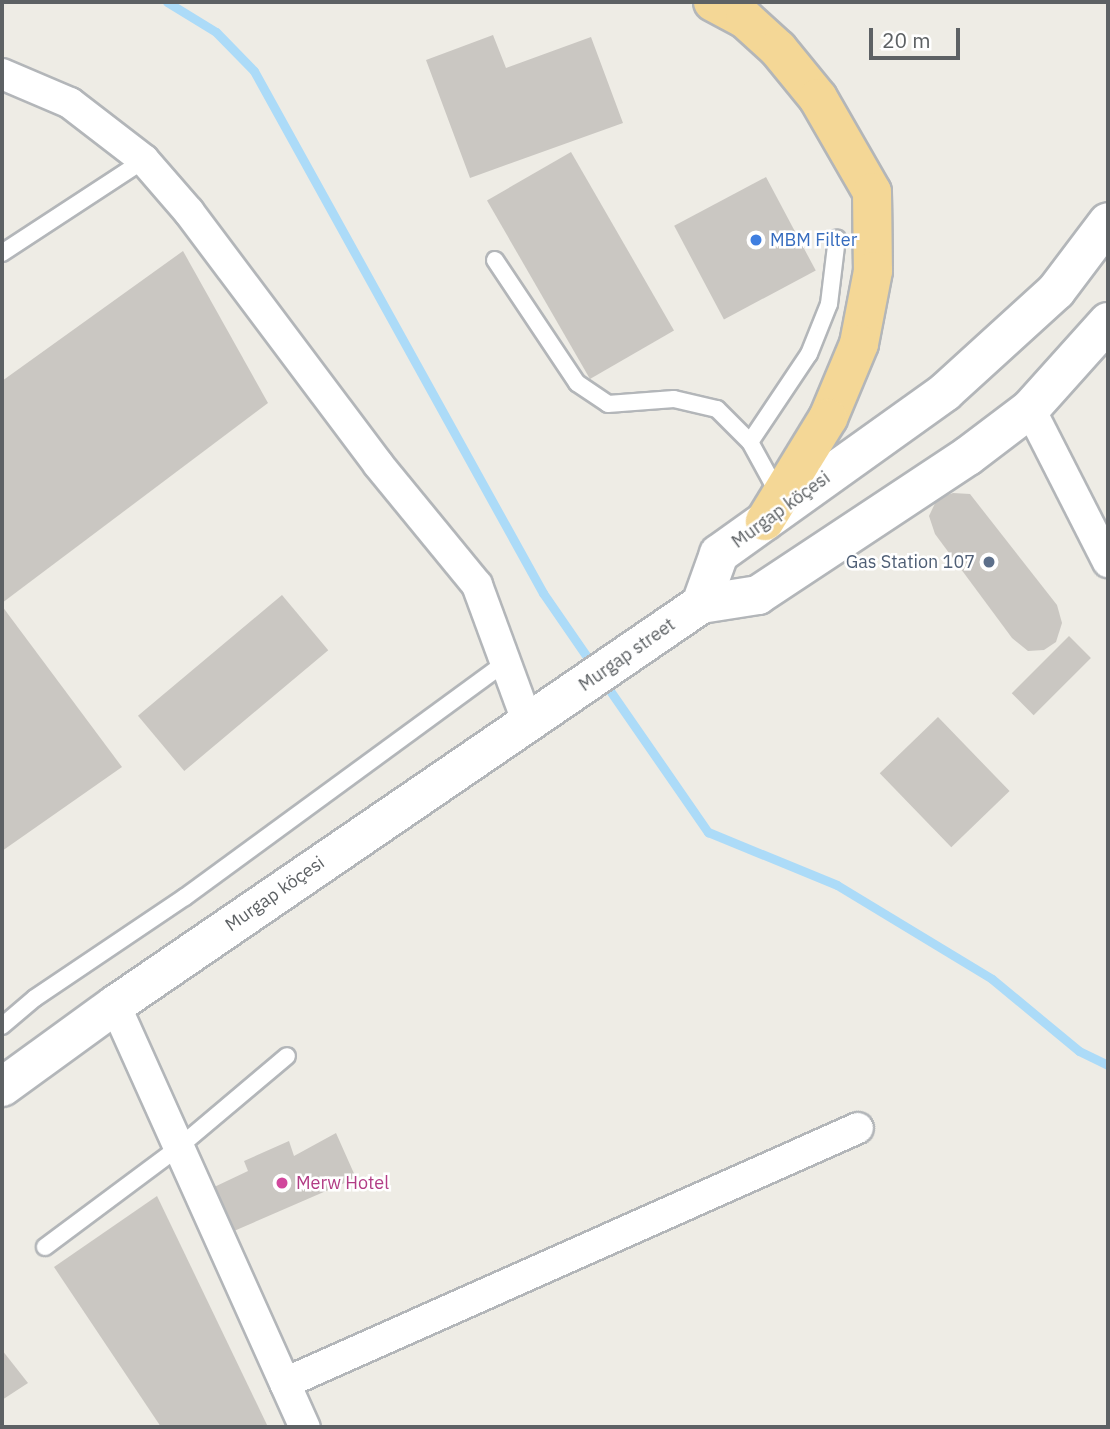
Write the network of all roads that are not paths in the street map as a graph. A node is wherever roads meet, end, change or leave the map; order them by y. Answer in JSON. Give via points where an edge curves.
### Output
{"nodes":[{"id":1,"x":713,"y":2,"type":"edge"},
{"id":2,"x":2,"y":74,"type":"edge"},
{"id":3,"x":144,"y":160,"type":"junction"},
{"id":4,"x":1108,"y":222,"type":"edge"},
{"id":5,"x":837,"y":238,"type":"dead end"},
{"id":6,"x":2,"y":253,"type":"edge"},
{"id":7,"x":495,"y":260,"type":"dead end"},
{"id":8,"x":1108,"y":323,"type":"edge"},
{"id":9,"x":1030,"y":408,"type":"junction"},
{"id":10,"x":750,"y":442,"type":"junction"},
{"id":11,"x":777,"y":507,"type":"junction"},
{"id":12,"x":1108,"y":562,"type":"edge"},
{"id":13,"x":701,"y":604,"type":"junction"},
{"id":14,"x":505,"y":663,"type":"junction"},
{"id":15,"x":540,"y":714,"type":"junction"},
{"id":16,"x":115,"y":1004,"type":"junction"},
{"id":17,"x":2,"y":1026,"type":"edge"},
{"id":18,"x":287,"y":1056,"type":"dead end"},
{"id":19,"x":2,"y":1087,"type":"edge"},
{"id":20,"x":858,"y":1128,"type":"dead end"},
{"id":21,"x":179,"y":1147,"type":"junction"},
{"id":22,"x":46,"y":1247,"type":"dead end"},
{"id":23,"x":285,"y":1383,"type":"junction"},
{"id":24,"x":305,"y":1427,"type":"edge"}],
"edges":[{"from":1,"to":11,"type":"highway","via":[[745,19],[778,50],[818,98],[872,192],[873,271],[859,344],[828,418]]},
{"from":2,"to":3,"type":"street","via":[[70,103]]},
{"from":3,"to":6,"type":"lane"},
{"from":3,"to":14,"type":"street","via":[[477,585]]},
{"from":4,"to":11,"type":"main road","name":"Murgap köçesi","via":[[1056,291],[945,392]]},
{"from":5,"to":10,"type":"lane","via":[[829,304],[809,354]]},
{"from":7,"to":10,"type":"lane","via":[[577,383],[608,404],[674,399],[717,409]]},
{"from":8,"to":9,"type":"main road"},
{"from":9,"to":12,"type":"street"},
{"from":9,"to":13,"type":"main road","via":[[968,456],[758,595]]},
{"from":10,"to":11,"type":"lane"},
{"from":11,"to":13,"type":"main road","name":"Murgap köçesi","via":[[719,554]]},
{"from":13,"to":15,"type":"main road","name":"Murgap street"},
{"from":14,"to":15,"type":"street"},
{"from":14,"to":17,"type":"lane"},
{"from":15,"to":16,"type":"main road","name":"Murgap köçesi"},
{"from":16,"to":19,"type":"main road","name":"Murgap köçesi"},
{"from":16,"to":21,"type":"street"},
{"from":18,"to":21,"type":"lane"},
{"from":20,"to":23,"type":"street"},
{"from":21,"to":22,"type":"lane"},
{"from":21,"to":23,"type":"street"},
{"from":23,"to":24,"type":"street"}]}
